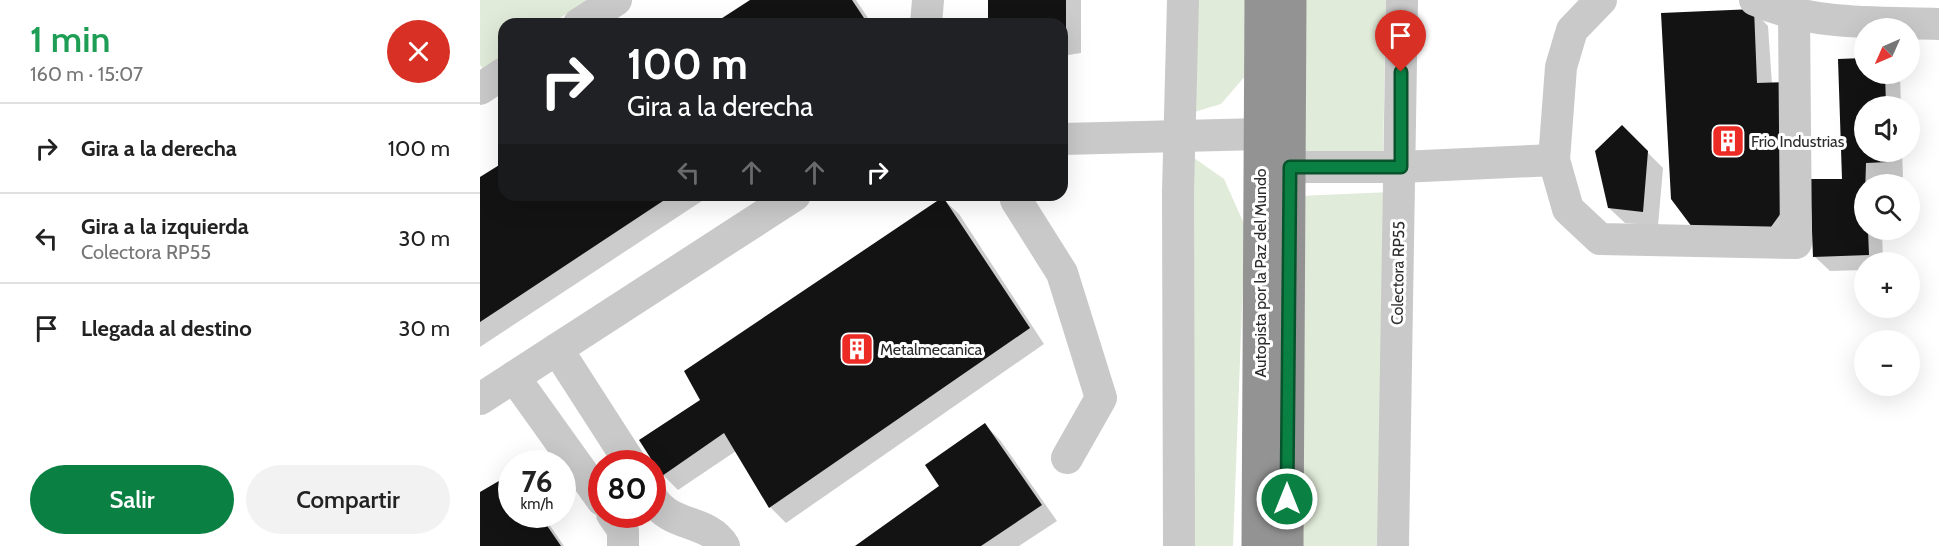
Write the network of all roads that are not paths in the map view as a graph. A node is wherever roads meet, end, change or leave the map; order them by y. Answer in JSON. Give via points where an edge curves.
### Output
{"nodes":[{"id":1,"x":616,"y":0,"type":"edge"},
{"id":2,"x":928,"y":0,"type":"edge"},
{"id":3,"x":1183,"y":0,"type":"edge"},
{"id":4,"x":1261,"y":0,"type":"edge"},
{"id":5,"x":1290,"y":0,"type":"edge"},
{"id":6,"x":1402,"y":0,"type":"edge"},
{"id":7,"x":1601,"y":0,"type":"edge"},
{"id":8,"x":1755,"y":0,"type":"edge"},
{"id":9,"x":1794,"y":14,"type":"junction"},
{"id":10,"x":588,"y":18,"type":"edge"},
{"id":11,"x":926,"y":18,"type":"edge"},
{"id":12,"x":1939,"y":24,"type":"edge"},
{"id":13,"x":498,"y":77,"type":"edge"},
{"id":14,"x":480,"y":89,"type":"edge"},
{"id":15,"x":1261,"y":134,"type":"junction"},
{"id":16,"x":1179,"y":137,"type":"junction"},
{"id":17,"x":1068,"y":139,"type":"edge"},
{"id":18,"x":1554,"y":160,"type":"junction"},
{"id":19,"x":1290,"y":167,"type":"junction"},
{"id":20,"x":1401,"y":167,"type":"junction"},
{"id":21,"x":786,"y":201,"type":"edge"},
{"id":22,"x":1017,"y":201,"type":"edge"},
{"id":23,"x":557,"y":349,"type":"junction"},
{"id":24,"x":514,"y":377,"type":"junction"},
{"id":25,"x":480,"y":399,"type":"edge"},
{"id":26,"x":621,"y":450,"type":"edge"},
{"id":27,"x":1066,"y":458,"type":"dead end"},
{"id":28,"x":588,"y":480,"type":"edge"},
{"id":29,"x":666,"y":514,"type":"edge"},
{"id":30,"x":622,"y":528,"type":"edge"},
{"id":31,"x":623,"y":546,"type":"edge"},
{"id":32,"x":723,"y":546,"type":"edge"},
{"id":33,"x":1179,"y":546,"type":"edge"},
{"id":34,"x":1258,"y":546,"type":"edge"},
{"id":35,"x":1287,"y":546,"type":"edge"},
{"id":36,"x":1393,"y":546,"type":"edge"}],
"edges":[{"from":1,"to":10,"type":"street"},
{"from":2,"to":11,"type":"street"},
{"from":3,"to":16,"type":"street"},
{"from":4,"to":15,"type":"highway","name":"Autopista por la Paz del Mundo"},
{"from":5,"to":19,"type":"highway","name":"Autopista por la Paz del Mundo"},
{"from":6,"to":20,"type":"street","name":"Colectora RP55"},
{"from":7,"to":18,"type":"street","via":[[1572,30],[1561,67]]},
{"from":8,"to":9,"type":"street"},
{"from":9,"to":12,"type":"street","via":[[1834,21]]},
{"from":9,"to":18,"type":"street","via":[[1796,243],[1600,239],[1568,209]]},
{"from":13,"to":14,"type":"street"},
{"from":15,"to":16,"type":"street"},
{"from":15,"to":34,"type":"highway","name":"Autopista por la Paz del Mundo"},
{"from":16,"to":17,"type":"street"},
{"from":16,"to":33,"type":"street"},
{"from":18,"to":20,"type":"street"},
{"from":19,"to":20,"type":"street"},
{"from":19,"to":35,"type":"highway","name":"Autopista por la Paz del Mundo"},
{"from":20,"to":36,"type":"street","name":"Colectora RP55"},
{"from":21,"to":23,"type":"street"},
{"from":22,"to":27,"type":"street","via":[[1062,273],[1101,398]]},
{"from":23,"to":24,"type":"street"},
{"from":23,"to":26,"type":"street"},
{"from":24,"to":25,"type":"street"},
{"from":24,"to":28,"type":"street"},
{"from":29,"to":32,"type":"street","via":[[717,535]]},
{"from":30,"to":31,"type":"street"}]}
